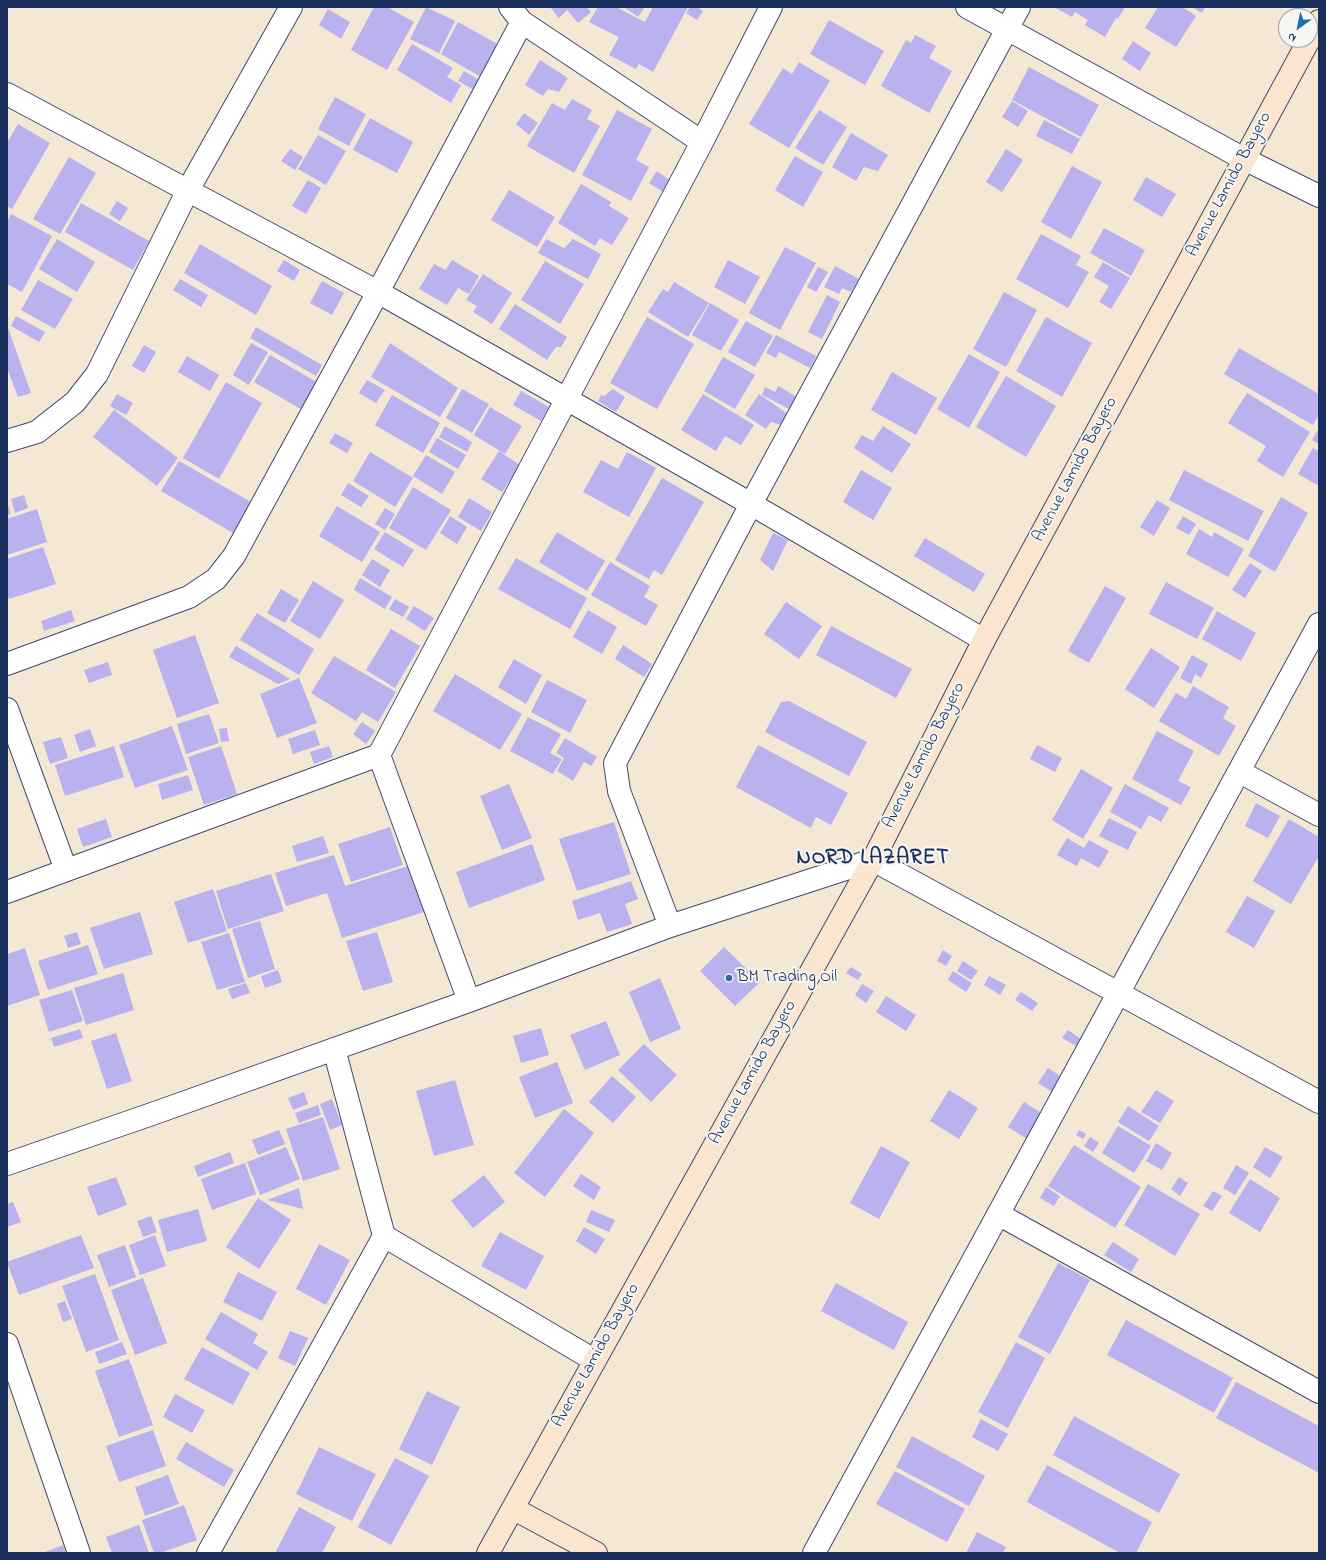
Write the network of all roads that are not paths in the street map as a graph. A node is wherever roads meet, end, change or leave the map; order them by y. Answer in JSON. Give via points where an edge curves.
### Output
{"nodes":[{"id":1,"x":291,"y":7,"type":"edge"},
{"id":2,"x":771,"y":7,"type":"edge"},
{"id":3,"x":967,"y":7,"type":"edge"},
{"id":4,"x":1019,"y":7,"type":"edge"},
{"id":5,"x":516,"y":14,"type":"edge"},
{"id":6,"x":1007,"y":29,"type":"junction"},
{"id":7,"x":1304,"y":48,"type":"edge"},
{"id":8,"x":7,"y":94,"type":"edge"},
{"id":9,"x":702,"y":142,"type":"junction"},
{"id":10,"x":1244,"y":159,"type":"junction"},
{"id":11,"x":188,"y":190,"type":"junction"},
{"id":12,"x":1319,"y":196,"type":"edge"},
{"id":13,"x":378,"y":292,"type":"junction"},
{"id":14,"x":566,"y":398,"type":"junction"},
{"id":15,"x":7,"y":441,"type":"edge"},
{"id":16,"x":751,"y":504,"type":"junction"},
{"id":17,"x":1319,"y":624,"type":"edge"},
{"id":18,"x":984,"y":640,"type":"junction"},
{"id":19,"x":7,"y":664,"type":"edge"},
{"id":20,"x":7,"y":709,"type":"edge"},
{"id":21,"x":379,"y":755,"type":"junction"},
{"id":22,"x":1240,"y":772,"type":"junction"},
{"id":23,"x":1319,"y":815,"type":"edge"},
{"id":24,"x":873,"y":860,"type":"junction"},
{"id":25,"x":66,"y":870,"type":"junction"},
{"id":26,"x":7,"y":892,"type":"edge"},
{"id":27,"x":670,"y":926,"type":"junction"},
{"id":28,"x":1118,"y":993,"type":"junction"},
{"id":29,"x":470,"y":1001,"type":"junction"},
{"id":30,"x":334,"y":1049,"type":"junction"},
{"id":31,"x":1319,"y":1102,"type":"edge"},
{"id":32,"x":7,"y":1164,"type":"edge"},
{"id":33,"x":998,"y":1214,"type":"junction"},
{"id":34,"x":384,"y":1236,"type":"junction"},
{"id":35,"x":7,"y":1344,"type":"edge"},
{"id":36,"x":594,"y":1360,"type":"junction"},
{"id":37,"x":1319,"y":1392,"type":"edge"},
{"id":38,"x":514,"y":1509,"type":"junction"},
{"id":39,"x":79,"y":1553,"type":"edge"},
{"id":40,"x":208,"y":1553,"type":"edge"},
{"id":41,"x":488,"y":1553,"type":"edge"},
{"id":42,"x":596,"y":1553,"type":"edge"},
{"id":43,"x":814,"y":1553,"type":"edge"}],
"edges":[{"from":1,"to":11,"type":"street"},
{"from":2,"to":9,"type":"street"},
{"from":3,"to":6,"type":"street"},
{"from":4,"to":6,"type":"street"},
{"from":5,"to":9,"type":"street"},
{"from":5,"to":13,"type":"street"},
{"from":6,"to":10,"type":"street"},
{"from":6,"to":16,"type":"street"},
{"from":7,"to":10,"type":"street","name":"Avenue Lamido Bayero"},
{"from":8,"to":11,"type":"street"},
{"from":9,"to":14,"type":"street"},
{"from":10,"to":12,"type":"street"},
{"from":10,"to":18,"type":"street","name":"Avenue Lamido Bayero"},
{"from":11,"to":13,"type":"street"},
{"from":11,"to":15,"type":"street","via":[[97,374],[75,402],[37,432]]},
{"from":13,"to":14,"type":"street"},
{"from":13,"to":19,"type":"street","via":[[234,556],[216,579],[189,597]]},
{"from":14,"to":16,"type":"street"},
{"from":14,"to":21,"type":"street"},
{"from":16,"to":18,"type":"street"},
{"from":16,"to":27,"type":"street","via":[[615,763],[619,791]]},
{"from":17,"to":22,"type":"street"},
{"from":18,"to":24,"type":"street","name":"Avenue Lamido Bayero"},
{"from":20,"to":25,"type":"street"},
{"from":21,"to":25,"type":"street"},
{"from":21,"to":29,"type":"street"},
{"from":22,"to":23,"type":"street"},
{"from":22,"to":28,"type":"street"},
{"from":24,"to":27,"type":"street"},
{"from":24,"to":28,"type":"street"},
{"from":24,"to":36,"type":"street","name":"Avenue Lamido Bayero"},
{"from":25,"to":26,"type":"street"},
{"from":27,"to":29,"type":"street"},
{"from":28,"to":31,"type":"street"},
{"from":28,"to":33,"type":"street"},
{"from":29,"to":30,"type":"street"},
{"from":30,"to":32,"type":"street"},
{"from":30,"to":34,"type":"street"},
{"from":33,"to":37,"type":"street"},
{"from":33,"to":43,"type":"street"},
{"from":34,"to":36,"type":"street"},
{"from":34,"to":40,"type":"street"},
{"from":35,"to":39,"type":"street"},
{"from":36,"to":38,"type":"street","name":"Avenue Lamido Bayero"},
{"from":38,"to":41,"type":"street","name":"Avenue Lamido Bayero"},
{"from":38,"to":42,"type":"street"}]}
